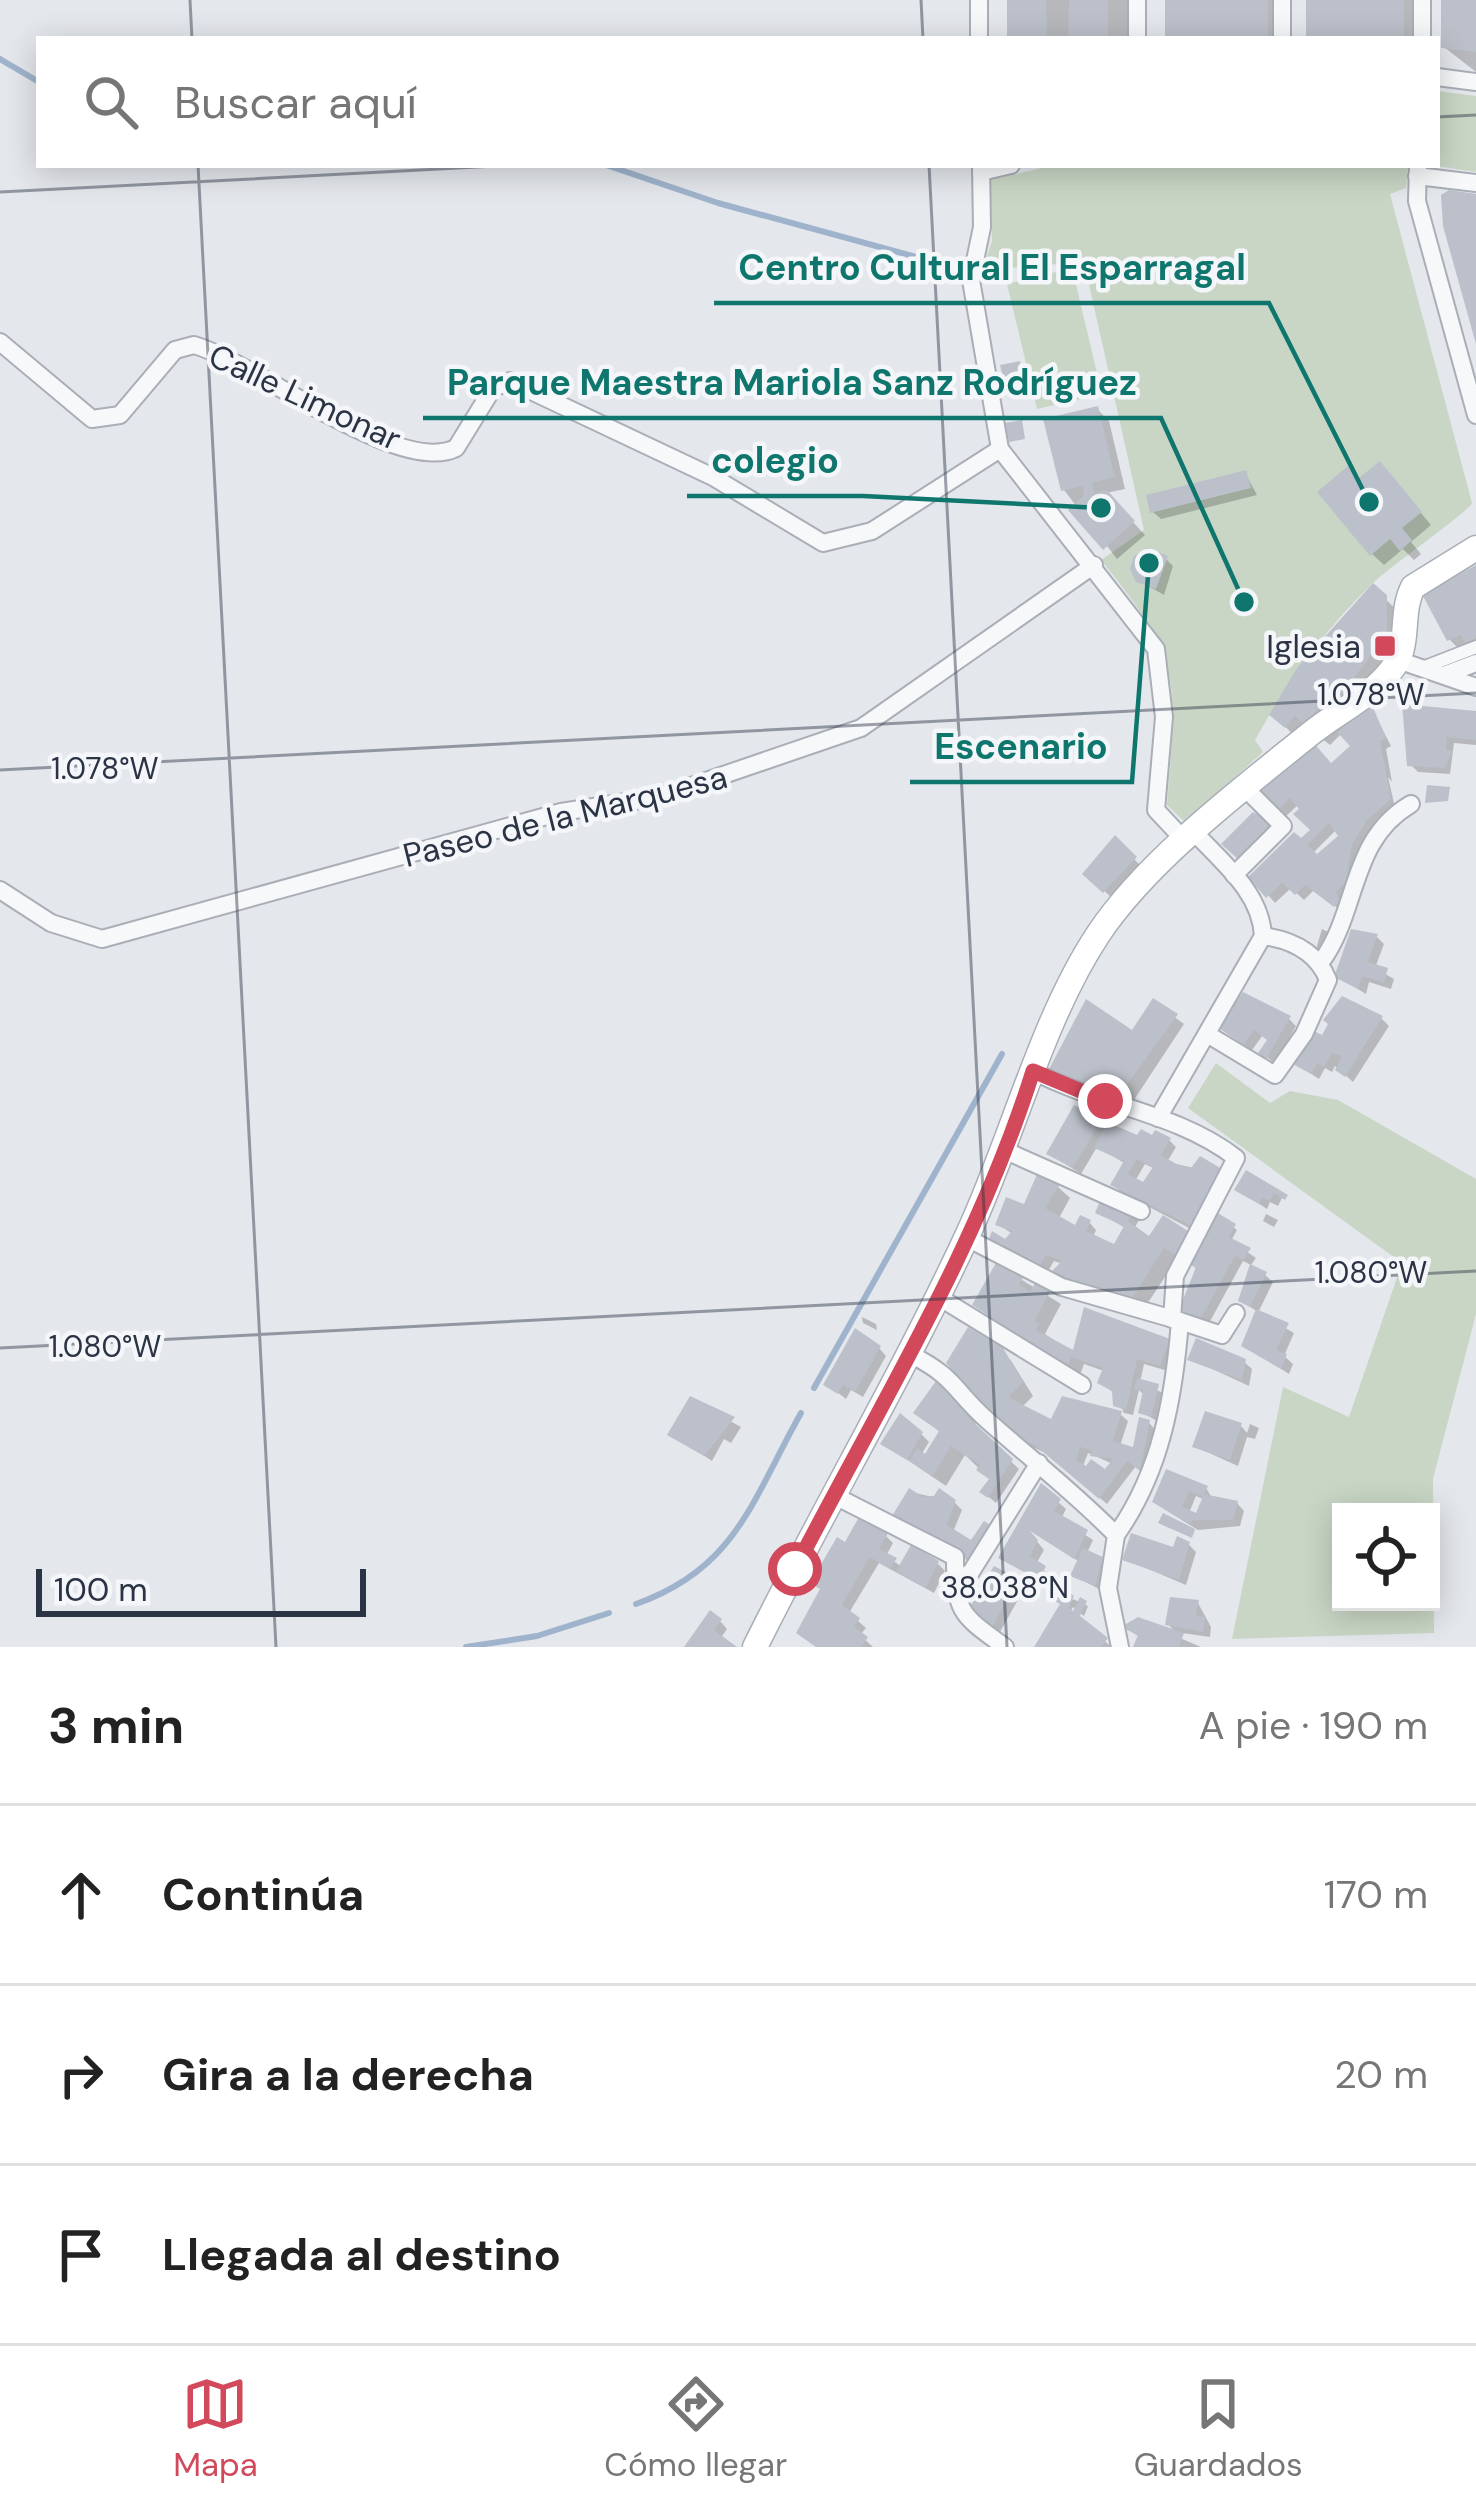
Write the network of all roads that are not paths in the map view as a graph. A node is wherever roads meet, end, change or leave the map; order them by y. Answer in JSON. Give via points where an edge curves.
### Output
{"nodes":[{"id":1,"x":979,"y":0,"type":"edge"},
{"id":2,"x":1137,"y":0,"type":"edge"},
{"id":3,"x":1282,"y":0,"type":"edge"},
{"id":4,"x":1422,"y":0,"type":"edge"},
{"id":5,"x":979,"y":36,"type":"edge"},
{"id":6,"x":1136,"y":36,"type":"edge"},
{"id":7,"x":1282,"y":36,"type":"edge"},
{"id":8,"x":1422,"y":36,"type":"edge"},
{"id":9,"x":1440,"y":77,"type":"edge"},
{"id":10,"x":1476,"y":82,"type":"edge"},
{"id":11,"x":981,"y":168,"type":"edge"},
{"id":12,"x":1418,"y":170,"type":"edge"},
{"id":13,"x":1476,"y":183,"type":"edge"},
{"id":14,"x":0,"y":342,"type":"edge"},
{"id":15,"x":1476,"y":415,"type":"edge"},
{"id":16,"x":1000,"y":449,"type":"junction"},
{"id":17,"x":1476,"y":548,"type":"edge"},
{"id":18,"x":1094,"y":566,"type":"junction"},
{"id":19,"x":1476,"y":647,"type":"edge"},
{"id":20,"x":1476,"y":663,"type":"edge"},
{"id":21,"x":1410,"y":664,"type":"junction"},
{"id":22,"x":1444,"y":675,"type":"junction"},
{"id":23,"x":1476,"y":687,"type":"edge"},
{"id":24,"x":1246,"y":789,"type":"junction"},
{"id":25,"x":1411,"y":804,"type":"dead end"},
{"id":26,"x":1191,"y":838,"type":"junction"},
{"id":27,"x":1234,"y":875,"type":"junction"},
{"id":28,"x":0,"y":890,"type":"edge"},
{"id":29,"x":1263,"y":936,"type":"junction"},
{"id":30,"x":1321,"y":962,"type":"junction"},
{"id":31,"x":1207,"y":1034,"type":"junction"},
{"id":32,"x":1033,"y":1071,"type":"junction"},
{"id":33,"x":1158,"y":1118,"type":"junction"},
{"id":34,"x":1006,"y":1150,"type":"junction"},
{"id":35,"x":1141,"y":1210,"type":"dead end"},
{"id":36,"x":967,"y":1238,"type":"junction"},
{"id":37,"x":938,"y":1296,"type":"junction"},
{"id":38,"x":1236,"y":1312,"type":"dead end"},
{"id":39,"x":1176,"y":1320,"type":"junction"},
{"id":40,"x":910,"y":1354,"type":"junction"},
{"id":41,"x":1082,"y":1385,"type":"dead end"},
{"id":42,"x":1039,"y":1463,"type":"junction"},
{"id":43,"x":833,"y":1495,"type":"junction"},
{"id":44,"x":1116,"y":1535,"type":"junction"},
{"id":45,"x":955,"y":1582,"type":"junction"},
{"id":46,"x":755,"y":1647,"type":"edge"},
{"id":47,"x":1005,"y":1647,"type":"edge"},
{"id":48,"x":1120,"y":1647,"type":"edge"}],
"edges":[{"from":1,"to":5,"type":"street"},
{"from":2,"to":6,"type":"street"},
{"from":3,"to":7,"type":"street"},
{"from":4,"to":8,"type":"street"},
{"from":9,"to":10,"type":"street"},
{"from":11,"to":16,"type":"street","via":[[981,238],[971,273]]},
{"from":12,"to":13,"type":"street"},
{"from":12,"to":15,"type":"street","via":[[1417,201]]},
{"from":14,"to":16,"type":"street","name":"Calle Limonar","via":[[92,419],[120,415],[175,350],[194,345],[357,429],[429,453],[455,448],[493,388],[510,381],[713,477],[824,543],[872,531]]},
{"from":16,"to":18,"type":"street"},
{"from":17,"to":21,"type":"main road","via":[[1412,586]]},
{"from":18,"to":26,"type":"street","via":[[1160,659],[1156,810]]},
{"from":18,"to":28,"type":"street","name":"Paseo de la Marquesa","via":[[860,728],[659,797],[561,812],[102,939],[51,923]]},
{"from":19,"to":21,"type":"street"},
{"from":20,"to":22,"type":"street"},
{"from":21,"to":22,"type":"street"},
{"from":21,"to":24,"type":"main road"},
{"from":22,"to":23,"type":"street"},
{"from":24,"to":26,"type":"main road"},
{"from":24,"to":27,"type":"street","via":[[1283,826]]},
{"from":25,"to":30,"type":"street","via":[[1378,830]]},
{"from":26,"to":27,"type":"street"},
{"from":26,"to":32,"type":"main road","via":[[1096,938]]},
{"from":27,"to":29,"type":"street","via":[[1262,917]]},
{"from":29,"to":30,"type":"street"},
{"from":29,"to":31,"type":"street"},
{"from":30,"to":31,"type":"street","via":[[1328,980],[1275,1075]]},
{"from":31,"to":33,"type":"street"},
{"from":32,"to":33,"type":"street","via":[[1074,1093]]},
{"from":32,"to":34,"type":"main road"},
{"from":33,"to":39,"type":"street","via":[[1203,1132],[1236,1158],[1175,1276]]},
{"from":34,"to":35,"type":"street"},
{"from":34,"to":36,"type":"main road"},
{"from":36,"to":37,"type":"main road"},
{"from":36,"to":39,"type":"street","via":[[1062,1287]]},
{"from":37,"to":40,"type":"main road"},
{"from":37,"to":41,"type":"street"},
{"from":38,"to":39,"type":"street","via":[[1222,1335]]},
{"from":39,"to":44,"type":"street","via":[[1174,1394],[1142,1499]]},
{"from":40,"to":42,"type":"street","via":[[949,1374],[983,1417]]},
{"from":40,"to":43,"type":"main road"},
{"from":42,"to":44,"type":"street"},
{"from":42,"to":45,"type":"street","via":[[971,1572]]},
{"from":43,"to":45,"type":"street","via":[[955,1557]]},
{"from":43,"to":46,"type":"main road"},
{"from":44,"to":48,"type":"street","via":[[1108,1588]]},
{"from":45,"to":47,"type":"street","via":[[962,1616]]}]}
